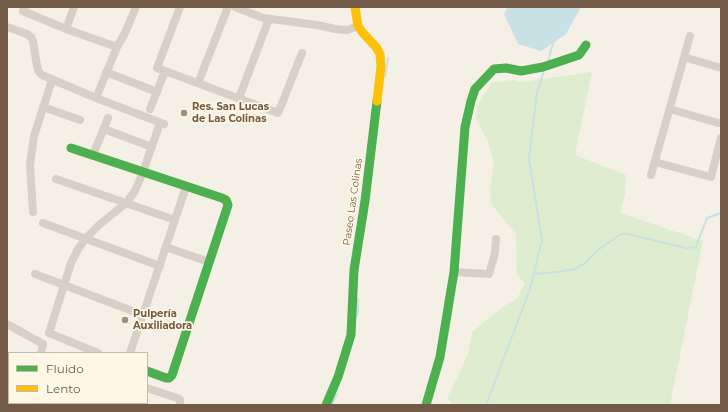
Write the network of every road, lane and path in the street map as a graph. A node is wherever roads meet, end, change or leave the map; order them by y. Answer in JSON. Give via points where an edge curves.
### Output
{"nodes":[{"id":1,"x":24,"y":7,"type":"edge"},
{"id":2,"x":74,"y":7,"type":"edge"},
{"id":3,"x":180,"y":7,"type":"edge"},
{"id":4,"x":228,"y":7,"type":"edge"},
{"id":5,"x":236,"y":7,"type":"edge"},
{"id":6,"x":355,"y":7,"type":"edge"},
{"id":7,"x":133,"y":8,"type":"edge"},
{"id":8,"x":269,"y":19,"type":"junction"},
{"id":9,"x":358,"y":26,"type":"junction"},
{"id":10,"x":7,"y":27,"type":"edge"},
{"id":11,"x":66,"y":29,"type":"junction"},
{"id":12,"x":690,"y":36,"type":"dead end"},
{"id":13,"x":586,"y":45,"type":"dead end"},
{"id":14,"x":117,"y":47,"type":"junction"},
{"id":15,"x":302,"y":53,"type":"dead end"},
{"id":16,"x":684,"y":58,"type":"junction"},
{"id":17,"x":721,"y":68,"type":"edge"},
{"id":18,"x":165,"y":71,"type":"junction"},
{"id":19,"x":106,"y":72,"type":"junction"},
{"id":20,"x":52,"y":80,"type":"junction"},
{"id":21,"x":198,"y":83,"type":"junction"},
{"id":22,"x":157,"y":92,"type":"junction"},
{"id":23,"x":96,"y":98,"type":"junction"},
{"id":24,"x":239,"y":98,"type":"junction"},
{"id":25,"x":43,"y":107,"type":"junction"},
{"id":26,"x":150,"y":109,"type":"dead end"},
{"id":27,"x":670,"y":109,"type":"junction"},
{"id":28,"x":108,"y":118,"type":"dead end"},
{"id":29,"x":80,"y":120,"type":"dead end"},
{"id":30,"x":718,"y":123,"type":"dead end"},
{"id":31,"x":104,"y":129,"type":"junction"},
{"id":32,"x":721,"y":138,"type":"edge"},
{"id":33,"x":152,"y":147,"type":"junction"},
{"id":34,"x":71,"y":148,"type":"dead end"},
{"id":35,"x":93,"y":155,"type":"junction"},
{"id":36,"x":655,"y":162,"type":"junction"},
{"id":37,"x":143,"y":172,"type":"junction"},
{"id":38,"x":652,"y":175,"type":"dead end"},
{"id":39,"x":56,"y":179,"type":"dead end"},
{"id":40,"x":186,"y":187,"type":"junction"},
{"id":41,"x":126,"y":203,"type":"junction"},
{"id":42,"x":33,"y":212,"type":"dead end"},
{"id":43,"x":175,"y":220,"type":"junction"},
{"id":44,"x":43,"y":223,"type":"dead end"},
{"id":45,"x":85,"y":239,"type":"junction"},
{"id":46,"x":496,"y":239,"type":"dead end"},
{"id":47,"x":166,"y":247,"type":"junction"},
{"id":48,"x":209,"y":262,"type":"junction"},
{"id":49,"x":160,"y":266,"type":"junction"},
{"id":50,"x":454,"y":272,"type":"junction"},
{"id":51,"x":35,"y":274,"type":"dead end"},
{"id":52,"x":64,"y":285,"type":"junction"},
{"id":53,"x":143,"y":315,"type":"junction"},
{"id":54,"x":7,"y":324,"type":"edge"},
{"id":55,"x":49,"y":333,"type":"junction"},
{"id":56,"x":43,"y":349,"type":"edge"},
{"id":57,"x":96,"y":352,"type":"edge"},
{"id":58,"x":130,"y":352,"type":"edge"},
{"id":59,"x":148,"y":371,"type":"edge"},
{"id":60,"x":148,"y":388,"type":"edge"},
{"id":61,"x":180,"y":402,"type":"edge"},
{"id":62,"x":326,"y":405,"type":"edge"},
{"id":63,"x":426,"y":405,"type":"edge"}],
"edges":[{"from":1,"to":11,"type":"street","via":[[23,11]]},
{"from":2,"to":11,"type":"street"},
{"from":3,"to":18,"type":"street","via":[[157,68]]},
{"from":4,"to":21,"type":"street"},
{"from":5,"to":8,"type":"street"},
{"from":6,"to":9,"type":"street","name":"Paseo Las Colinas"},
{"from":7,"to":14,"type":"street","via":[[125,33]]},
{"from":8,"to":9,"type":"street","via":[[347,30]]},
{"from":8,"to":24,"type":"street"},
{"from":9,"to":62,"type":"street","name":"Paseo Las Colinas","via":[[376,47],[380,54],[381,66],[354,270],[351,335]]},
{"from":10,"to":20,"type":"street","via":[[31,37],[39,72]]},
{"from":11,"to":14,"type":"street"},
{"from":12,"to":16,"type":"street"},
{"from":13,"to":50,"type":"street","via":[[579,55],[543,67],[521,71],[494,69],[475,90],[465,127]]},
{"from":14,"to":19,"type":"street"},
{"from":15,"to":24,"type":"street","via":[[278,113]]},
{"from":16,"to":17,"type":"street"},
{"from":16,"to":27,"type":"street"},
{"from":18,"to":21,"type":"street"},
{"from":18,"to":22,"type":"street"},
{"from":19,"to":22,"type":"street"},
{"from":19,"to":23,"type":"street"},
{"from":20,"to":23,"type":"street"},
{"from":20,"to":25,"type":"street"},
{"from":21,"to":24,"type":"street"},
{"from":22,"to":26,"type":"street"},
{"from":23,"to":33,"type":"street","via":[[162,124]]},
{"from":25,"to":29,"type":"street"},
{"from":25,"to":42,"type":"street","via":[[34,136],[30,165]]},
{"from":27,"to":30,"type":"street"},
{"from":27,"to":36,"type":"street"},
{"from":28,"to":31,"type":"street"},
{"from":31,"to":33,"type":"street"},
{"from":31,"to":35,"type":"street"},
{"from":32,"to":36,"type":"street","via":[[711,177]]},
{"from":33,"to":37,"type":"street"},
{"from":34,"to":35,"type":"street"},
{"from":35,"to":37,"type":"street"},
{"from":36,"to":38,"type":"street"},
{"from":37,"to":40,"type":"street"},
{"from":37,"to":41,"type":"street"},
{"from":39,"to":41,"type":"street"},
{"from":40,"to":43,"type":"street"},
{"from":40,"to":48,"type":"street","via":[[222,198],[228,205]]},
{"from":41,"to":43,"type":"street"},
{"from":41,"to":45,"type":"street"},
{"from":43,"to":47,"type":"street"},
{"from":44,"to":45,"type":"street"},
{"from":45,"to":49,"type":"street"},
{"from":45,"to":52,"type":"street","via":[[71,263]]},
{"from":46,"to":50,"type":"street","via":[[490,274]]},
{"from":47,"to":48,"type":"street"},
{"from":47,"to":49,"type":"street"},
{"from":48,"to":59,"type":"street","via":[[172,375],[166,378]]},
{"from":49,"to":53,"type":"street"},
{"from":50,"to":63,"type":"street","via":[[440,357]]},
{"from":51,"to":52,"type":"street"},
{"from":52,"to":53,"type":"street"},
{"from":52,"to":55,"type":"street"},
{"from":53,"to":58,"type":"street"},
{"from":54,"to":56,"type":"street"},
{"from":55,"to":56,"type":"street"},
{"from":55,"to":57,"type":"street"},
{"from":60,"to":61,"type":"street"}]}
